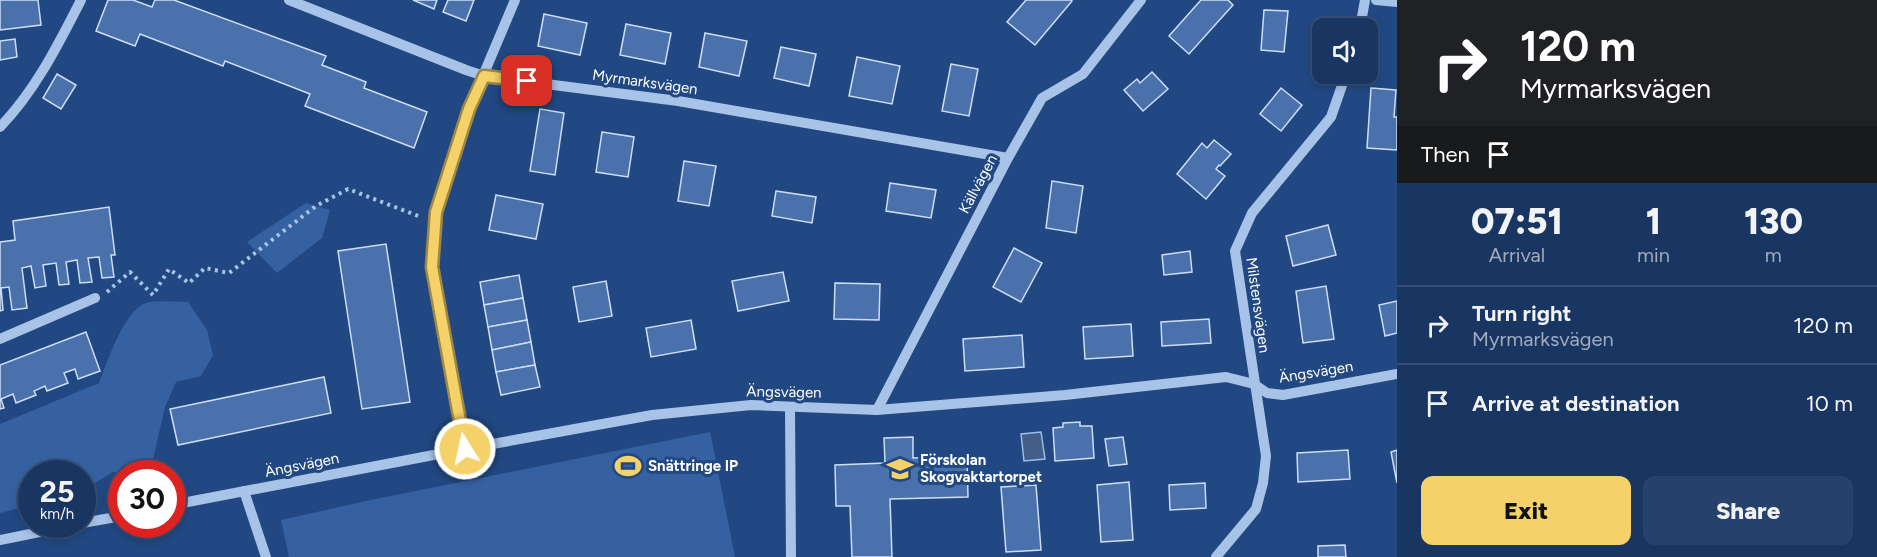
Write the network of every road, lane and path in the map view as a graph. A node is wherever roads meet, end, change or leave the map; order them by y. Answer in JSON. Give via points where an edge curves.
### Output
{"nodes":[{"id":1,"x":81,"y":0,"type":"edge"},
{"id":2,"x":289,"y":0,"type":"edge"},
{"id":3,"x":515,"y":0,"type":"edge"},
{"id":4,"x":1141,"y":0,"type":"edge"},
{"id":5,"x":1365,"y":0,"type":"edge"},
{"id":6,"x":1376,"y":0,"type":"edge"},
{"id":7,"x":1397,"y":2,"type":"edge"},
{"id":8,"x":1362,"y":18,"type":"edge"},
{"id":9,"x":484,"y":76,"type":"junction"},
{"id":10,"x":1343,"y":84,"type":"edge"},
{"id":11,"x":0,"y":128,"type":"edge"},
{"id":12,"x":1008,"y":158,"type":"junction"},
{"id":13,"x":435,"y":222,"type":"junction"},
{"id":14,"x":96,"y":298,"type":"joint"},
{"id":15,"x":0,"y":339,"type":"edge"},
{"id":16,"x":1397,"y":374,"type":"edge"},
{"id":17,"x":1254,"y":384,"type":"junction"},
{"id":18,"x":790,"y":407,"type":"junction"},
{"id":19,"x":877,"y":410,"type":"junction"},
{"id":20,"x":465,"y":449,"type":"junction"},
{"id":21,"x":244,"y":491,"type":"junction"},
{"id":22,"x":186,"y":502,"type":"edge"},
{"id":23,"x":18,"y":536,"type":"edge"},
{"id":24,"x":0,"y":540,"type":"edge"},
{"id":25,"x":266,"y":557,"type":"edge"},
{"id":26,"x":791,"y":557,"type":"edge"},
{"id":27,"x":1216,"y":557,"type":"edge"}],
"edges":[{"from":1,"to":11,"type":"street","via":[[20,106]]},
{"from":2,"to":9,"type":"street","name":"Myrmarksvägen"},
{"from":3,"to":9,"type":"street"},
{"from":4,"to":12,"type":"street","name":"Källvägen","via":[[1083,74],[1042,99]]},
{"from":5,"to":8,"type":"street"},
{"from":6,"to":7,"type":"street"},
{"from":9,"to":12,"type":"street","name":"Myrmarksvägen","via":[[678,101]]},
{"from":9,"to":13,"type":"street","via":[[469,109]]},
{"from":10,"to":17,"type":"street","name":"Milstensvägen","via":[[1331,117],[1252,213],[1235,251]]},
{"from":12,"to":19,"type":"street","name":"Källvägen"},
{"from":13,"to":14,"type":"path","via":[[348,189],[316,206],[229,273],[205,268],[189,283],[168,269],[153,295],[130,272]]},
{"from":13,"to":20,"type":"street","via":[[432,267]]},
{"from":14,"to":15,"type":"street"},
{"from":16,"to":17,"type":"street","name":"Ängsvägen","via":[[1283,395],[1267,393]]},
{"from":17,"to":19,"type":"street","name":"Ängsvägen","via":[[1226,377]]},
{"from":17,"to":27,"type":"street","name":"Milstensvägen","via":[[1266,456],[1263,483],[1256,509]]},
{"from":18,"to":19,"type":"street","name":"Ängsvägen"},
{"from":18,"to":20,"type":"street","name":"Ängsvägen","via":[[752,405],[652,415]]},
{"from":18,"to":26,"type":"street"},
{"from":20,"to":21,"type":"street","name":"Ängsvägen"},
{"from":21,"to":22,"type":"street","name":"Ängsvägen"},
{"from":21,"to":25,"type":"street"},
{"from":23,"to":24,"type":"street"}]}
